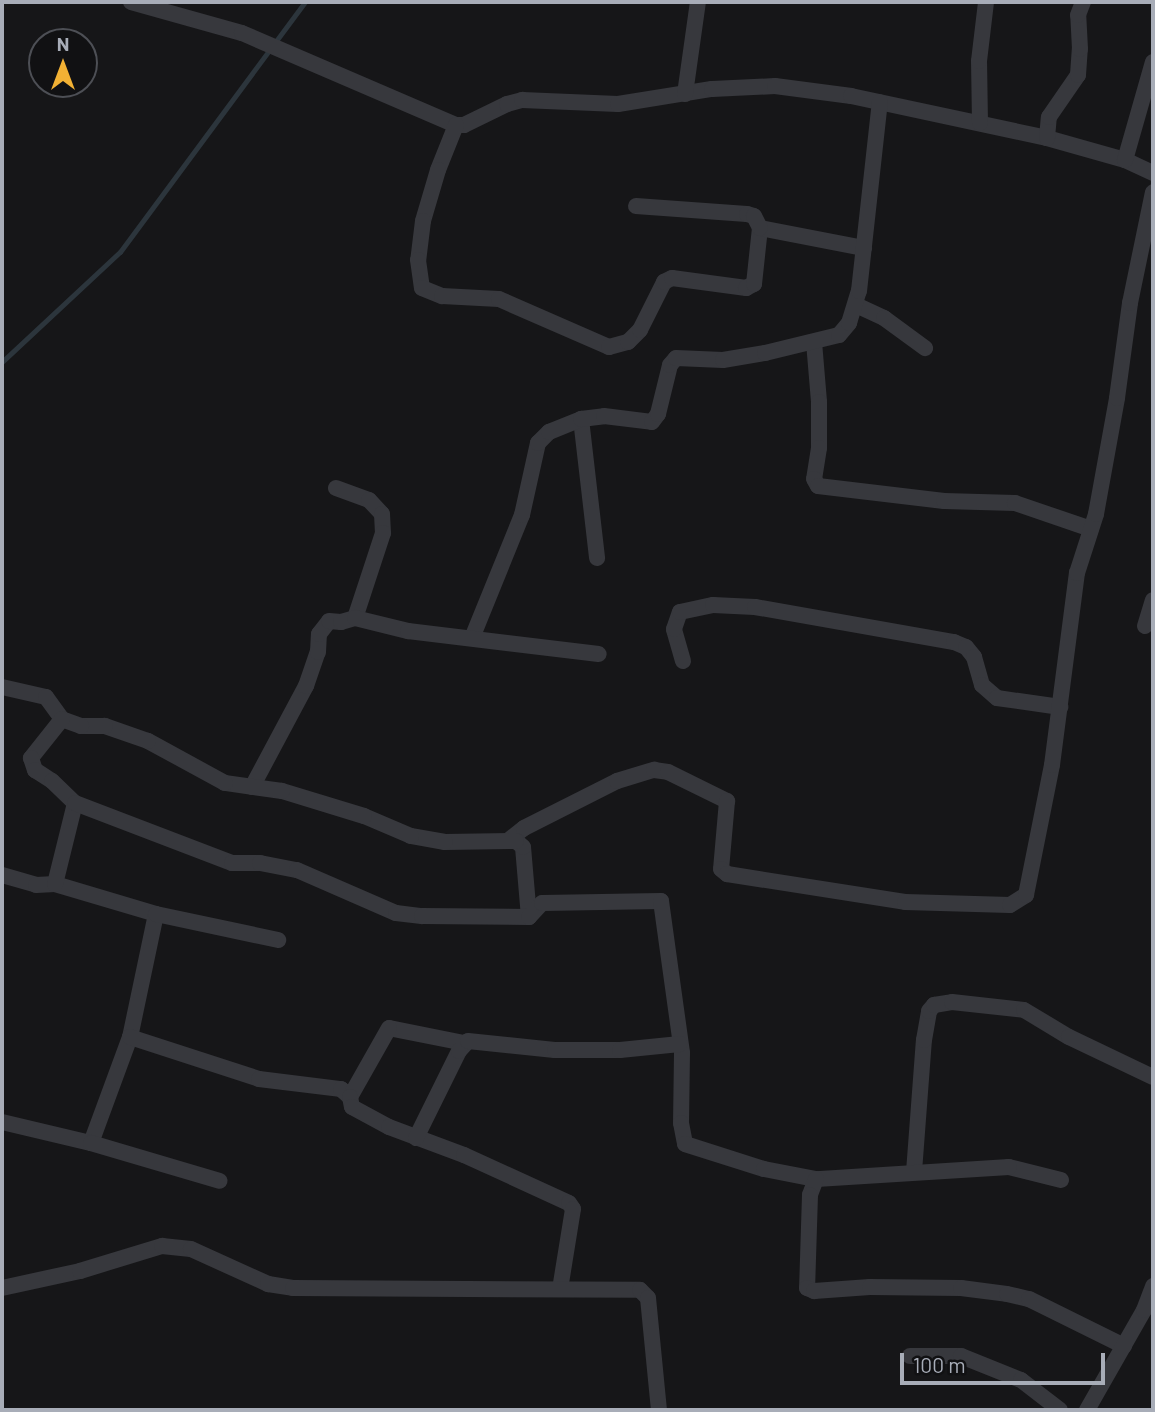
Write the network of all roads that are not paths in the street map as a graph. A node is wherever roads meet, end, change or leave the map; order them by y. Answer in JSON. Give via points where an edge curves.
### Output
{"nodes":[{"id":1,"x":131,"y":2,"type":"edge"},
{"id":2,"x":698,"y":2,"type":"edge"},
{"id":3,"x":986,"y":2,"type":"edge"},
{"id":4,"x":1083,"y":2,"type":"edge"},
{"id":5,"x":184,"y":9,"type":"edge"},
{"id":6,"x":1153,"y":62,"type":"edge"},
{"id":7,"x":685,"y":94,"type":"junction"},
{"id":8,"x":880,"y":102,"type":"junction"},
{"id":9,"x":980,"y":123,"type":"junction"},
{"id":10,"x":456,"y":125,"type":"junction"},
{"id":11,"x":1047,"y":138,"type":"junction"},
{"id":12,"x":1125,"y":160,"type":"junction"},
{"id":13,"x":1153,"y":173,"type":"edge"},
{"id":14,"x":1153,"y":192,"type":"edge"},
{"id":15,"x":636,"y":206,"type":"dead end"},
{"id":16,"x":760,"y":228,"type":"junction"},
{"id":17,"x":864,"y":248,"type":"junction"},
{"id":18,"x":856,"y":305,"type":"junction"},
{"id":19,"x":814,"y":342,"type":"junction"},
{"id":20,"x":925,"y":348,"type":"dead end"},
{"id":21,"x":581,"y":419,"type":"junction"},
{"id":22,"x":337,"y":488,"type":"dead end"},
{"id":23,"x":1091,"y":529,"type":"junction"},
{"id":24,"x":597,"y":558,"type":"dead end"},
{"id":25,"x":1153,"y":600,"type":"edge"},
{"id":26,"x":355,"y":618,"type":"junction"},
{"id":27,"x":1145,"y":626,"type":"dead end"},
{"id":28,"x":472,"y":638,"type":"junction"},
{"id":29,"x":598,"y":654,"type":"dead end"},
{"id":30,"x":682,"y":661,"type":"dead end"},
{"id":31,"x":2,"y":687,"type":"edge"},
{"id":32,"x":1060,"y":707,"type":"junction"},
{"id":33,"x":62,"y":719,"type":"junction"},
{"id":34,"x":252,"y":787,"type":"junction"},
{"id":35,"x":75,"y":803,"type":"junction"},
{"id":36,"x":510,"y":839,"type":"junction"},
{"id":37,"x":2,"y":875,"type":"edge"},
{"id":38,"x":54,"y":884,"type":"junction"},
{"id":39,"x":156,"y":914,"type":"junction"},
{"id":40,"x":529,"y":917,"type":"junction"},
{"id":41,"x":278,"y":940,"type":"dead end"},
{"id":42,"x":130,"y":1037,"type":"junction"},
{"id":43,"x":464,"y":1043,"type":"junction"},
{"id":44,"x":680,"y":1044,"type":"junction"},
{"id":45,"x":1153,"y":1077,"type":"edge"},
{"id":46,"x":350,"y":1097,"type":"junction"},
{"id":47,"x":2,"y":1122,"type":"edge"},
{"id":48,"x":416,"y":1138,"type":"junction"},
{"id":49,"x":91,"y":1143,"type":"junction"},
{"id":50,"x":914,"y":1172,"type":"junction"},
{"id":51,"x":816,"y":1180,"type":"junction"},
{"id":52,"x":1061,"y":1180,"type":"dead end"},
{"id":53,"x":220,"y":1181,"type":"dead end"},
{"id":54,"x":2,"y":1288,"type":"edge"},
{"id":55,"x":560,"y":1289,"type":"junction"},
{"id":56,"x":1153,"y":1289,"type":"edge"},
{"id":57,"x":1124,"y":1346,"type":"junction"},
{"id":58,"x":910,"y":1356,"type":"dead end"},
{"id":59,"x":659,"y":1410,"type":"edge"},
{"id":60,"x":1060,"y":1410,"type":"edge"},
{"id":61,"x":1087,"y":1410,"type":"edge"}],
"edges":[{"from":1,"to":5,"type":"street"},
{"from":2,"to":7,"type":"street"},
{"from":3,"to":9,"type":"street","via":[[979,61]]},
{"from":4,"to":11,"type":"street","via":[[1078,15],[1078,75],[1049,117]]},
{"from":5,"to":10,"type":"street"},
{"from":6,"to":12,"type":"street"},
{"from":7,"to":8,"type":"street","via":[[775,86]]},
{"from":7,"to":10,"type":"street","via":[[618,104],[522,100]]},
{"from":8,"to":9,"type":"street"},
{"from":8,"to":17,"type":"street"},
{"from":9,"to":11,"type":"street"},
{"from":10,"to":16,"type":"street","via":[[419,240],[422,288],[431,294],[499,299],[608,347],[617,346],[640,330],[664,282],[672,278],[746,288],[754,284]]},
{"from":11,"to":12,"type":"street"},
{"from":12,"to":13,"type":"street"},
{"from":14,"to":23,"type":"street"},
{"from":15,"to":16,"type":"street","via":[[747,214],[754,216]]},
{"from":16,"to":17,"type":"street"},
{"from":17,"to":18,"type":"street"},
{"from":18,"to":19,"type":"street","via":[[839,335]]},
{"from":18,"to":20,"type":"street","via":[[884,318]]},
{"from":19,"to":21,"type":"street","via":[[723,360],[676,358],[652,422],[604,416]]},
{"from":19,"to":23,"type":"street","via":[[819,402],[814,479],[818,486],[896,497],[1015,503]]},
{"from":21,"to":24,"type":"street"},
{"from":21,"to":28,"type":"street","via":[[549,432],[538,443],[522,515]]},
{"from":22,"to":26,"type":"street","via":[[369,500],[382,514],[383,533]]},
{"from":23,"to":32,"type":"street","via":[[1077,573]]},
{"from":25,"to":27,"type":"street"},
{"from":26,"to":28,"type":"street","via":[[408,631]]},
{"from":26,"to":34,"type":"street","via":[[323,626],[306,686]]},
{"from":28,"to":29,"type":"street"},
{"from":30,"to":32,"type":"street","via":[[674,629],[680,612],[713,605],[755,607],[954,642],[974,657],[982,684],[997,698]]},
{"from":31,"to":33,"type":"street","via":[[46,697]]},
{"from":32,"to":36,"type":"street","via":[[1030,887],[1020,901],[1010,905],[905,901],[727,874],[722,869],[727,801],[668,772],[654,770],[617,781]]},
{"from":33,"to":34,"type":"street","via":[[127,733],[210,777]]},
{"from":33,"to":35,"type":"street","via":[[30,761]]},
{"from":34,"to":36,"type":"street","via":[[282,791],[426,840]]},
{"from":35,"to":38,"type":"street"},
{"from":35,"to":40,"type":"street","via":[[232,863],[297,870],[396,913]]},
{"from":36,"to":40,"type":"street","via":[[523,847]]},
{"from":37,"to":38,"type":"street","via":[[36,885]]},
{"from":38,"to":39,"type":"street"},
{"from":39,"to":41,"type":"street"},
{"from":39,"to":42,"type":"street"},
{"from":40,"to":44,"type":"street","via":[[542,903],[662,901]]},
{"from":42,"to":46,"type":"street","via":[[259,1079],[341,1088]]},
{"from":42,"to":49,"type":"street"},
{"from":43,"to":44,"type":"street","via":[[555,1050]]},
{"from":43,"to":46,"type":"street","via":[[391,1027]]},
{"from":43,"to":48,"type":"street"},
{"from":44,"to":51,"type":"street","via":[[681,1124],[687,1147]]},
{"from":45,"to":50,"type":"street","via":[[1024,1010],[952,1002],[934,1005],[924,1040]]},
{"from":46,"to":48,"type":"street","via":[[354,1110]]},
{"from":47,"to":49,"type":"street"},
{"from":48,"to":55,"type":"street","via":[[464,1154],[569,1203],[573,1209]]},
{"from":49,"to":53,"type":"street"},
{"from":50,"to":51,"type":"street"},
{"from":50,"to":52,"type":"street","via":[[1009,1167]]},
{"from":51,"to":57,"type":"street","via":[[810,1195],[808,1290],[961,1288],[1007,1294],[1028,1299]]},
{"from":54,"to":55,"type":"street","via":[[162,1246],[191,1249],[279,1286]]},
{"from":55,"to":59,"type":"street","via":[[640,1290],[647,1295]]},
{"from":56,"to":57,"type":"street"},
{"from":57,"to":61,"type":"street"},
{"from":58,"to":60,"type":"street","via":[[961,1356],[1021,1380]]}]}
